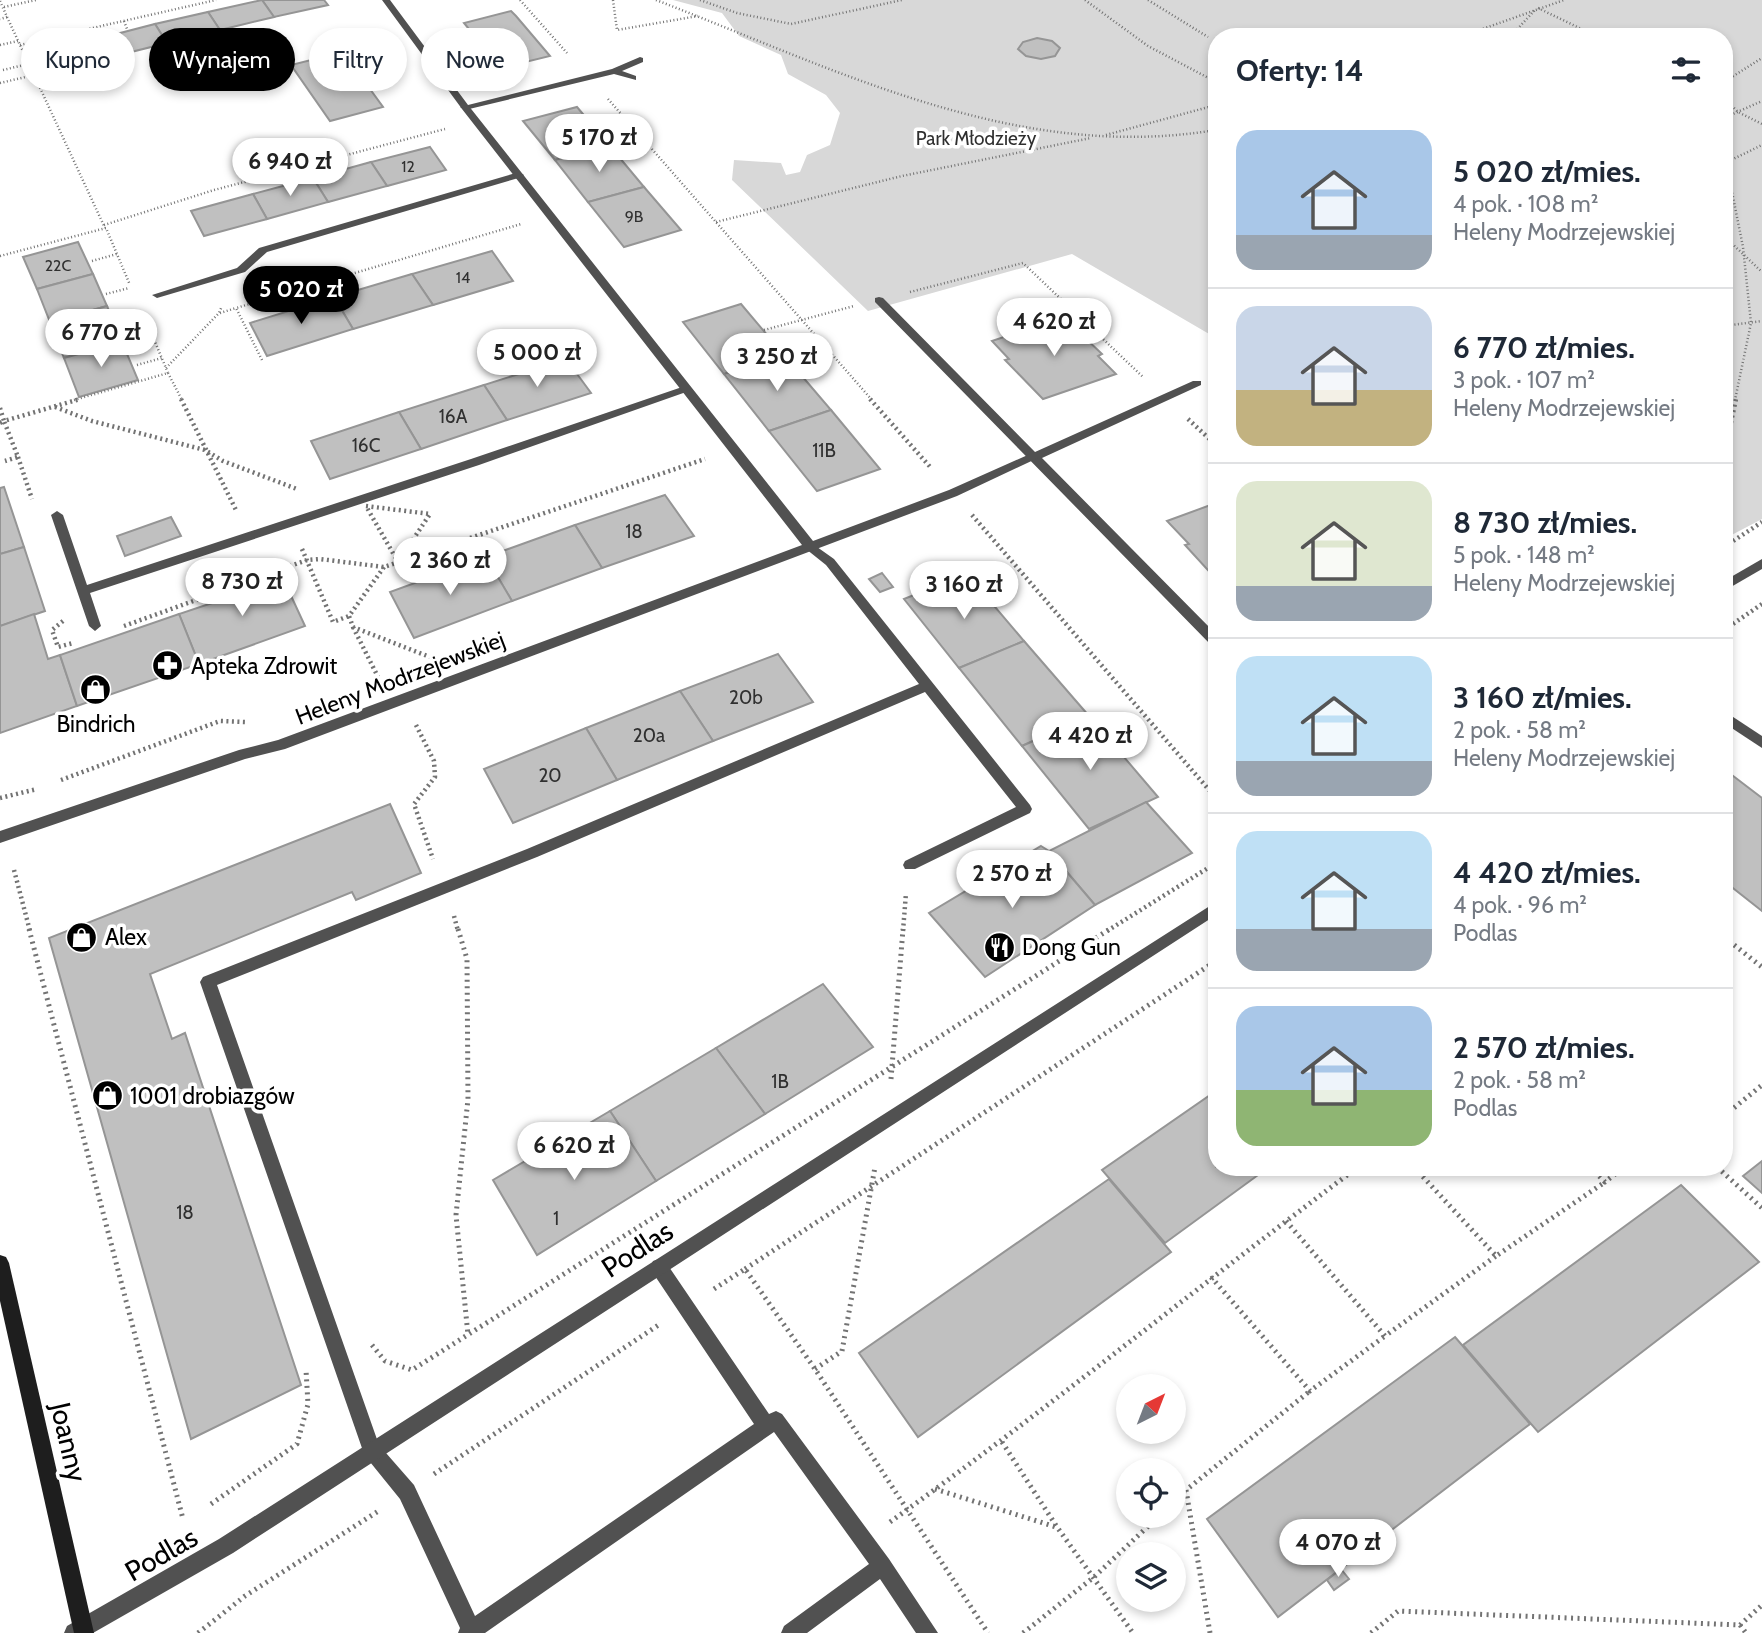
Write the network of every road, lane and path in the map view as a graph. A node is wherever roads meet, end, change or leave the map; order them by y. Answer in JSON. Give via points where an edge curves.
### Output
{"nodes":[{"id":1,"x":37,"y":0,"type":"edge"},
{"id":2,"x":216,"y":0,"type":"edge"},
{"id":3,"x":386,"y":0,"type":"edge"},
{"id":4,"x":520,"y":0,"type":"edge"},
{"id":5,"x":613,"y":0,"type":"edge"},
{"id":6,"x":656,"y":0,"type":"edge"},
{"id":7,"x":700,"y":0,"type":"edge"},
{"id":8,"x":902,"y":0,"type":"edge"},
{"id":9,"x":1085,"y":0,"type":"edge"},
{"id":10,"x":1148,"y":0,"type":"edge"},
{"id":11,"x":1550,"y":0,"type":"edge"},
{"id":12,"x":1564,"y":0,"type":"edge"},
{"id":13,"x":0,"y":1,"type":"edge"},
{"id":14,"x":1538,"y":7,"type":"junction"},
{"id":15,"x":4,"y":8,"type":"junction"},
{"id":16,"x":178,"y":9,"type":"junction"},
{"id":17,"x":183,"y":16,"type":"dead end"},
{"id":18,"x":699,"y":16,"type":"junction"},
{"id":19,"x":8,"y":17,"type":"junction"},
{"id":20,"x":0,"y":19,"type":"edge"},
{"id":21,"x":124,"y":21,"type":"junction"},
{"id":22,"x":93,"y":28,"type":"edge"},
{"id":23,"x":127,"y":28,"type":"edge"},
{"id":24,"x":1483,"y":28,"type":"edge"},
{"id":25,"x":1518,"y":28,"type":"edge"},
{"id":26,"x":1580,"y":28,"type":"edge"},
{"id":27,"x":1208,"y":37,"type":"dead end"},
{"id":28,"x":18,"y":41,"type":"junction"},
{"id":29,"x":0,"y":45,"type":"edge"},
{"id":30,"x":20,"y":45,"type":"edge"},
{"id":31,"x":1762,"y":58,"type":"edge"},
{"id":32,"x":640,"y":60,"type":"dead end"},
{"id":33,"x":21,"y":66,"type":"edge"},
{"id":34,"x":3,"y":70,"type":"dead end"},
{"id":35,"x":615,"y":71,"type":"junction"},
{"id":36,"x":1733,"y":76,"type":"edge"},
{"id":37,"x":588,"y":77,"type":"junction"},
{"id":38,"x":21,"y":78,"type":"edge"},
{"id":39,"x":633,"y":78,"type":"dead end"},
{"id":40,"x":1208,"y":79,"type":"edge"},
{"id":41,"x":0,"y":83,"type":"edge"},
{"id":42,"x":41,"y":91,"type":"edge"},
{"id":43,"x":1762,"y":101,"type":"edge"},
{"id":44,"x":465,"y":107,"type":"junction"},
{"id":45,"x":1208,"y":107,"type":"edge"},
{"id":46,"x":1733,"y":107,"type":"edge"},
{"id":47,"x":1738,"y":112,"type":"junction"},
{"id":48,"x":1733,"y":114,"type":"edge"},
{"id":49,"x":1762,"y":124,"type":"edge"},
{"id":50,"x":453,"y":127,"type":"dead end"},
{"id":51,"x":1208,"y":131,"type":"edge"},
{"id":52,"x":1096,"y":137,"type":"junction"},
{"id":53,"x":1762,"y":145,"type":"edge"},
{"id":54,"x":1733,"y":159,"type":"edge"},
{"id":55,"x":519,"y":175,"type":"junction"},
{"id":56,"x":1733,"y":202,"type":"edge"},
{"id":57,"x":716,"y":222,"type":"junction"},
{"id":58,"x":526,"y":223,"type":"dead end"},
{"id":59,"x":105,"y":227,"type":"junction"},
{"id":60,"x":1733,"y":245,"type":"edge"},
{"id":61,"x":117,"y":254,"type":"junction"},
{"id":62,"x":1744,"y":255,"type":"junction"},
{"id":63,"x":0,"y":256,"type":"edge"},
{"id":64,"x":92,"y":261,"type":"dead end"},
{"id":65,"x":1762,"y":272,"type":"edge"},
{"id":66,"x":106,"y":294,"type":"dead end"},
{"id":67,"x":157,"y":295,"type":"dead end"},
{"id":68,"x":879,"y":299,"type":"junction"},
{"id":69,"x":224,"y":302,"type":"dead end"},
{"id":70,"x":236,"y":308,"type":"junction"},
{"id":71,"x":141,"y":310,"type":"dead end"},
{"id":72,"x":219,"y":313,"type":"junction"},
{"id":73,"x":799,"y":320,"type":"junction"},
{"id":74,"x":146,"y":321,"type":"junction"},
{"id":75,"x":1762,"y":321,"type":"edge"},
{"id":76,"x":1751,"y":323,"type":"junction"},
{"id":77,"x":1733,"y":325,"type":"edge"},
{"id":78,"x":121,"y":328,"type":"dead end"},
{"id":79,"x":764,"y":330,"type":"dead end"},
{"id":80,"x":162,"y":358,"type":"junction"},
{"id":81,"x":262,"y":360,"type":"dead end"},
{"id":82,"x":137,"y":365,"type":"dead end"},
{"id":83,"x":167,"y":371,"type":"junction"},
{"id":84,"x":1197,"y":383,"type":"dead end"},
{"id":85,"x":685,"y":389,"type":"junction"},
{"id":86,"x":1164,"y":397,"type":"junction"},
{"id":87,"x":55,"y":407,"type":"junction"},
{"id":88,"x":0,"y":408,"type":"edge"},
{"id":89,"x":1733,"y":411,"type":"edge"},
{"id":90,"x":2,"y":422,"type":"edge"},
{"id":91,"x":1208,"y":438,"type":"edge"},
{"id":92,"x":205,"y":450,"type":"junction"},
{"id":93,"x":18,"y":457,"type":"junction"},
{"id":94,"x":1034,"y":457,"type":"junction"},
{"id":95,"x":706,"y":459,"type":"dead end"},
{"id":96,"x":5,"y":461,"type":"dead end"},
{"id":97,"x":304,"y":492,"type":"dead end"},
{"id":98,"x":953,"y":494,"type":"junction"},
{"id":99,"x":34,"y":503,"type":"dead end"},
{"id":100,"x":57,"y":515,"type":"dead end"},
{"id":101,"x":240,"y":519,"type":"dead end"},
{"id":102,"x":1762,"y":522,"type":"edge"},
{"id":103,"x":288,"y":523,"type":"junction"},
{"id":104,"x":1733,"y":540,"type":"edge"},
{"id":105,"x":810,"y":545,"type":"junction"},
{"id":106,"x":307,"y":560,"type":"junction"},
{"id":107,"x":398,"y":562,"type":"junction"},
{"id":108,"x":1762,"y":563,"type":"edge"},
{"id":109,"x":384,"y":567,"type":"junction"},
{"id":110,"x":1733,"y":581,"type":"edge"},
{"id":111,"x":85,"y":590,"type":"junction"},
{"id":112,"x":1761,"y":605,"type":"edge"},
{"id":113,"x":1762,"y":611,"type":"edge"},
{"id":114,"x":73,"y":613,"type":"dead end"},
{"id":115,"x":349,"y":616,"type":"junction"},
{"id":116,"x":1733,"y":624,"type":"edge"},
{"id":117,"x":95,"y":626,"type":"dead end"},
{"id":118,"x":122,"y":626,"type":"dead end"},
{"id":119,"x":1208,"y":634,"type":"edge"},
{"id":120,"x":84,"y":639,"type":"dead end"},
{"id":121,"x":436,"y":659,"type":"dead end"},
{"id":122,"x":926,"y":686,"type":"junction"},
{"id":123,"x":412,"y":718,"type":"dead end"},
{"id":124,"x":1733,"y":722,"type":"edge"},
{"id":125,"x":1762,"y":743,"type":"edge"},
{"id":126,"x":1208,"y":789,"type":"edge"},
{"id":127,"x":0,"y":837,"type":"edge"},
{"id":128,"x":435,"y":864,"type":"dead end"},
{"id":129,"x":910,"y":865,"type":"dead end"},
{"id":130,"x":1208,"y":868,"type":"edge"},
{"id":131,"x":14,"y":870,"type":"dead end"},
{"id":132,"x":445,"y":888,"type":"junction"},
{"id":133,"x":1208,"y":913,"type":"edge"},
{"id":134,"x":1733,"y":944,"type":"edge"},
{"id":135,"x":1208,"y":966,"type":"edge"},
{"id":136,"x":1762,"y":967,"type":"edge"},
{"id":137,"x":1762,"y":1086,"type":"edge"},
{"id":138,"x":1733,"y":1109,"type":"edge"},
{"id":139,"x":1346,"y":1176,"type":"edge"},
{"id":140,"x":1422,"y":1176,"type":"edge"},
{"id":141,"x":1599,"y":1176,"type":"edge"},
{"id":142,"x":1613,"y":1176,"type":"edge"},
{"id":143,"x":1727,"y":1176,"type":"edge"},
{"id":144,"x":1605,"y":1182,"type":"junction"},
{"id":145,"x":1762,"y":1208,"type":"edge"},
{"id":146,"x":1286,"y":1221,"type":"junction"},
{"id":147,"x":1496,"y":1256,"type":"junction"},
{"id":148,"x":0,"y":1264,"type":"edge"},
{"id":149,"x":659,"y":1266,"type":"junction"},
{"id":150,"x":745,"y":1269,"type":"dead end"},
{"id":151,"x":1211,"y":1277,"type":"junction"},
{"id":152,"x":467,"y":1335,"type":"junction"},
{"id":153,"x":1385,"y":1336,"type":"junction"},
{"id":154,"x":335,"y":1345,"type":"junction"},
{"id":155,"x":1310,"y":1391,"type":"junction"},
{"id":156,"x":766,"y":1426,"type":"junction"},
{"id":157,"x":1002,"y":1442,"type":"junction"},
{"id":158,"x":372,"y":1451,"type":"junction"},
{"id":159,"x":935,"y":1489,"type":"junction"},
{"id":160,"x":1186,"y":1490,"type":"joint"},
{"id":161,"x":407,"y":1492,"type":"junction"},
{"id":162,"x":211,"y":1504,"type":"dead end"},
{"id":163,"x":183,"y":1519,"type":"dead end"},
{"id":164,"x":1056,"y":1527,"type":"junction"},
{"id":165,"x":1145,"y":1528,"type":"edge"},
{"id":166,"x":865,"y":1543,"type":"junction"},
{"id":167,"x":882,"y":1566,"type":"junction"},
{"id":168,"x":1094,"y":1577,"type":"junction"},
{"id":169,"x":1762,"y":1605,"type":"edge"},
{"id":170,"x":1740,"y":1625,"type":"junction"},
{"id":171,"x":80,"y":1631,"type":"edge"},
{"id":172,"x":471,"y":1632,"type":"edge"},
{"id":173,"x":198,"y":1633,"type":"edge"},
{"id":174,"x":791,"y":1633,"type":"edge"},
{"id":175,"x":928,"y":1633,"type":"edge"},
{"id":176,"x":1023,"y":1633,"type":"edge"},
{"id":177,"x":1132,"y":1633,"type":"edge"},
{"id":178,"x":1210,"y":1633,"type":"edge"},
{"id":179,"x":1371,"y":1633,"type":"edge"},
{"id":180,"x":1746,"y":1633,"type":"edge"}],
"edges":[{"from":1,"to":15,"type":"path"},
{"from":2,"to":16,"type":"path"},
{"from":3,"to":44,"type":"street"},
{"from":4,"to":37,"type":"path"},
{"from":5,"to":18,"type":"path","via":[[617,30]]},
{"from":6,"to":18,"type":"path"},
{"from":7,"to":8,"type":"path","via":[[791,24]]},
{"from":9,"to":40,"type":"path","via":[[1139,42]]},
{"from":10,"to":27,"type":"path"},
{"from":11,"to":14,"type":"path"},
{"from":12,"to":14,"type":"path"},
{"from":13,"to":15,"type":"path"},
{"from":14,"to":24,"type":"path"},
{"from":14,"to":25,"type":"path"},
{"from":14,"to":26,"type":"path"},
{"from":15,"to":19,"type":"path"},
{"from":16,"to":17,"type":"path"},
{"from":16,"to":21,"type":"path"},
{"from":18,"to":52,"type":"path","via":[[874,86],[1010,126]]},
{"from":19,"to":20,"type":"path"},
{"from":19,"to":28,"type":"path"},
{"from":21,"to":22,"type":"path"},
{"from":21,"to":23,"type":"path"},
{"from":28,"to":29,"type":"path"},
{"from":28,"to":30,"type":"path"},
{"from":31,"to":36,"type":"path"},
{"from":32,"to":35,"type":"street"},
{"from":33,"to":34,"type":"path"},
{"from":35,"to":37,"type":"street"},
{"from":35,"to":39,"type":"street"},
{"from":37,"to":44,"type":"street"},
{"from":37,"to":57,"type":"path"},
{"from":38,"to":41,"type":"path"},
{"from":42,"to":59,"type":"path"},
{"from":43,"to":47,"type":"path"},
{"from":44,"to":55,"type":"street"},
{"from":45,"to":52,"type":"path"},
{"from":46,"to":47,"type":"path"},
{"from":47,"to":48,"type":"path"},
{"from":47,"to":49,"type":"path"},
{"from":50,"to":59,"type":"path","via":[[214,190]]},
{"from":51,"to":52,"type":"path","via":[[1158,138]]},
{"from":52,"to":57,"type":"path","via":[[817,194]]},
{"from":53,"to":54,"type":"path"},
{"from":55,"to":67,"type":"street","via":[[263,250],[241,270]]},
{"from":55,"to":85,"type":"street"},
{"from":56,"to":62,"type":"path"},
{"from":57,"to":73,"type":"path"},
{"from":58,"to":70,"type":"path"},
{"from":59,"to":61,"type":"path"},
{"from":59,"to":63,"type":"path"},
{"from":60,"to":62,"type":"path"},
{"from":61,"to":64,"type":"path"},
{"from":61,"to":66,"type":"path","via":[[131,287]]},
{"from":62,"to":65,"type":"path"},
{"from":62,"to":76,"type":"path"},
{"from":68,"to":73,"type":"path"},
{"from":68,"to":86,"type":"path","via":[[1023,263]]},
{"from":68,"to":94,"type":"street"},
{"from":69,"to":72,"type":"path"},
{"from":70,"to":72,"type":"path"},
{"from":70,"to":81,"type":"path"},
{"from":71,"to":74,"type":"path"},
{"from":72,"to":83,"type":"path"},
{"from":73,"to":79,"type":"path"},
{"from":73,"to":98,"type":"path"},
{"from":74,"to":78,"type":"path"},
{"from":74,"to":80,"type":"path"},
{"from":75,"to":76,"type":"path"},
{"from":76,"to":77,"type":"path"},
{"from":76,"to":89,"type":"path"},
{"from":80,"to":82,"type":"path"},
{"from":80,"to":83,"type":"path"},
{"from":83,"to":87,"type":"path"},
{"from":83,"to":92,"type":"path"},
{"from":84,"to":86,"type":"street","name":"Heleny Modrzejewskiej"},
{"from":85,"to":103,"type":"street"},
{"from":85,"to":105,"type":"street"},
{"from":86,"to":91,"type":"path"},
{"from":86,"to":94,"type":"street","name":"Heleny Modrzejewskiej"},
{"from":87,"to":90,"type":"path"},
{"from":87,"to":92,"type":"path"},
{"from":88,"to":90,"type":"path"},
{"from":90,"to":93,"type":"path"},
{"from":92,"to":97,"type":"path"},
{"from":92,"to":101,"type":"path"},
{"from":93,"to":96,"type":"path"},
{"from":93,"to":99,"type":"path"},
{"from":94,"to":98,"type":"street","name":"Heleny Modrzejewskiej"},
{"from":94,"to":119,"type":"street"},
{"from":95,"to":107,"type":"path"},
{"from":98,"to":105,"type":"street","name":"Heleny Modrzejewskiej"},
{"from":98,"to":126,"type":"path"},
{"from":100,"to":111,"type":"street"},
{"from":102,"to":104,"type":"path"},
{"from":103,"to":106,"type":"path"},
{"from":103,"to":111,"type":"street"},
{"from":105,"to":122,"type":"street","via":[[830,562]]},
{"from":105,"to":127,"type":"street","name":"Heleny Modrzejewskiej","via":[[280,745]]},
{"from":106,"to":109,"type":"path"},
{"from":106,"to":115,"type":"path","via":[[333,622]]},
{"from":106,"to":118,"type":"path"},
{"from":107,"to":107,"type":"path","via":[[379,529],[366,506],[430,514]]},
{"from":107,"to":109,"type":"path"},
{"from":108,"to":110,"type":"street"},
{"from":109,"to":115,"type":"path"},
{"from":111,"to":117,"type":"street"},
{"from":112,"to":113,"type":"path"},
{"from":112,"to":116,"type":"path"},
{"from":114,"to":120,"type":"path","via":[[52,630],[58,647]]},
{"from":115,"to":121,"type":"path","via":[[354,627]]},
{"from":122,"to":129,"type":"street","via":[[1025,809]]},
{"from":122,"to":132,"type":"street"},
{"from":123,"to":128,"type":"path","via":[[434,761],[435,777],[414,804]]},
{"from":124,"to":125,"type":"street"},
{"from":130,"to":152,"type":"path"},
{"from":131,"to":163,"type":"path"},
{"from":132,"to":152,"type":"path","via":[[467,959],[468,1099],[456,1215]]},
{"from":132,"to":154,"type":"street","via":[[208,982]]},
{"from":133,"to":149,"type":"street","name":"Podlas"},
{"from":134,"to":136,"type":"path"},
{"from":135,"to":150,"type":"path"},
{"from":137,"to":138,"type":"path"},
{"from":139,"to":146,"type":"path"},
{"from":140,"to":147,"type":"path"},
{"from":141,"to":144,"type":"path"},
{"from":142,"to":144,"type":"path"},
{"from":143,"to":145,"type":"path"},
{"from":144,"to":147,"type":"path"},
{"from":146,"to":151,"type":"path"},
{"from":146,"to":153,"type":"path"},
{"from":147,"to":153,"type":"path"},
{"from":148,"to":171,"type":"street","name":"Joanny"},
{"from":149,"to":156,"type":"street"},
{"from":149,"to":158,"type":"street","name":"Podlas"},
{"from":151,"to":155,"type":"path"},
{"from":151,"to":157,"type":"path"},
{"from":152,"to":154,"type":"path","via":[[412,1370],[386,1361],[362,1333]]},
{"from":153,"to":155,"type":"path"},
{"from":154,"to":158,"type":"street"},
{"from":154,"to":162,"type":"path","via":[[305,1360],[308,1405],[298,1444]]},
{"from":155,"to":160,"type":"path"},
{"from":156,"to":166,"type":"street","via":[[776,1420]]},
{"from":156,"to":172,"type":"street"},
{"from":157,"to":159,"type":"path"},
{"from":157,"to":164,"type":"path"},
{"from":158,"to":161,"type":"street"},
{"from":158,"to":171,"type":"street","name":"Podlas","via":[[226,1546]]},
{"from":159,"to":164,"type":"path"},
{"from":159,"to":166,"type":"path"},
{"from":160,"to":178,"type":"path"},
{"from":161,"to":172,"type":"street"},
{"from":161,"to":173,"type":"path","via":[[245,1596]]},
{"from":164,"to":168,"type":"path"},
{"from":165,"to":168,"type":"path"},
{"from":166,"to":167,"type":"street"},
{"from":167,"to":174,"type":"street"},
{"from":167,"to":175,"type":"street"},
{"from":168,"to":176,"type":"path"},
{"from":168,"to":177,"type":"path"},
{"from":169,"to":170,"type":"path"},
{"from":170,"to":179,"type":"path","via":[[1398,1611]]},
{"from":170,"to":180,"type":"path"}]}
